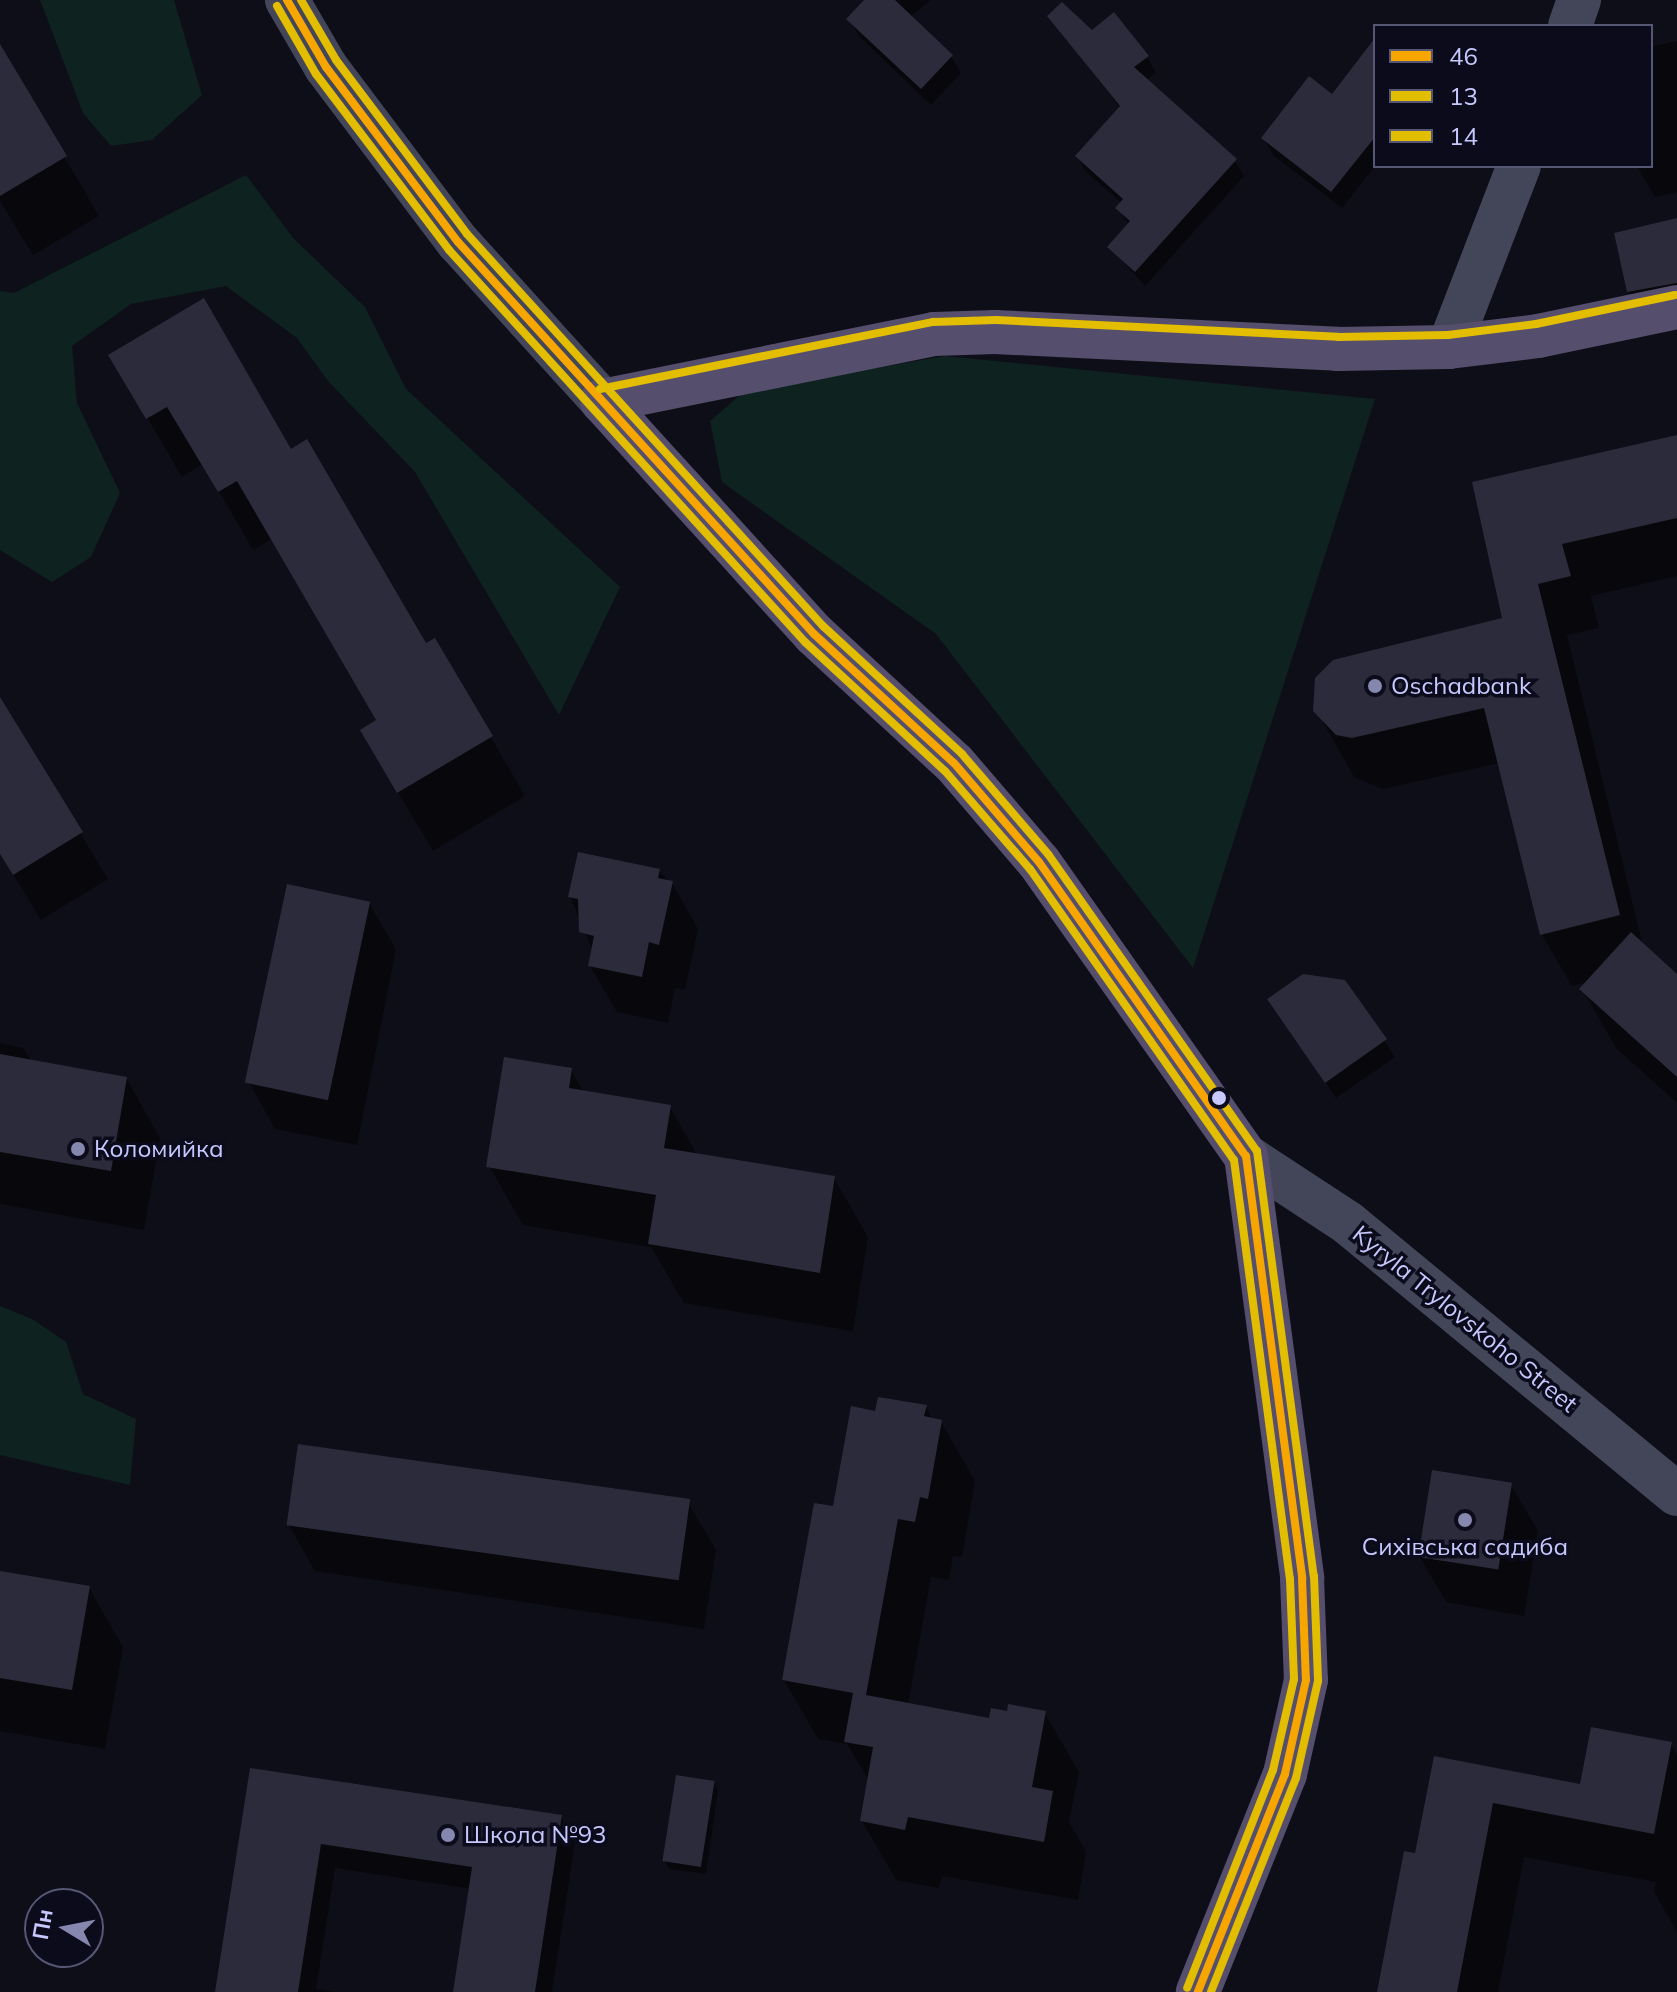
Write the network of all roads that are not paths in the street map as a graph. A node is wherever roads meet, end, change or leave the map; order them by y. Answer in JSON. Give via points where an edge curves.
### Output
{"nodes":[{"id":1,"x":287,"y":0,"type":"edge"},
{"id":2,"x":1579,"y":0,"type":"edge"},
{"id":3,"x":1571,"y":24,"type":"edge"},
{"id":4,"x":1518,"y":168,"type":"edge"},
{"id":5,"x":1677,"y":307,"type":"edge"},
{"id":6,"x":1449,"y":347,"type":"junction"},
{"id":7,"x":602,"y":401,"type":"junction"},
{"id":8,"x":1246,"y":1156,"type":"junction"},
{"id":9,"x":1677,"y":1494,"type":"edge"},
{"id":10,"x":1198,"y":1992,"type":"edge"}],
"edges":[{"from":1,"to":7,"type":"street","via":[[326,67],[458,242]]},
{"from":2,"to":3,"type":"street"},
{"from":4,"to":6,"type":"street"},
{"from":5,"to":6,"type":"main road","via":[[1538,336]]},
{"from":6,"to":7,"type":"main road","via":[[1338,349],[995,332],[934,334]]},
{"from":7,"to":8,"type":"main road","via":[[814,634],[954,763],[1039,862]]},
{"from":8,"to":9,"type":"street","name":"Kyryla Trylovskoho Street","via":[[1348,1223]]},
{"from":8,"to":10,"type":"main road","via":[[1302,1578],[1306,1680],[1285,1774]]}]}
